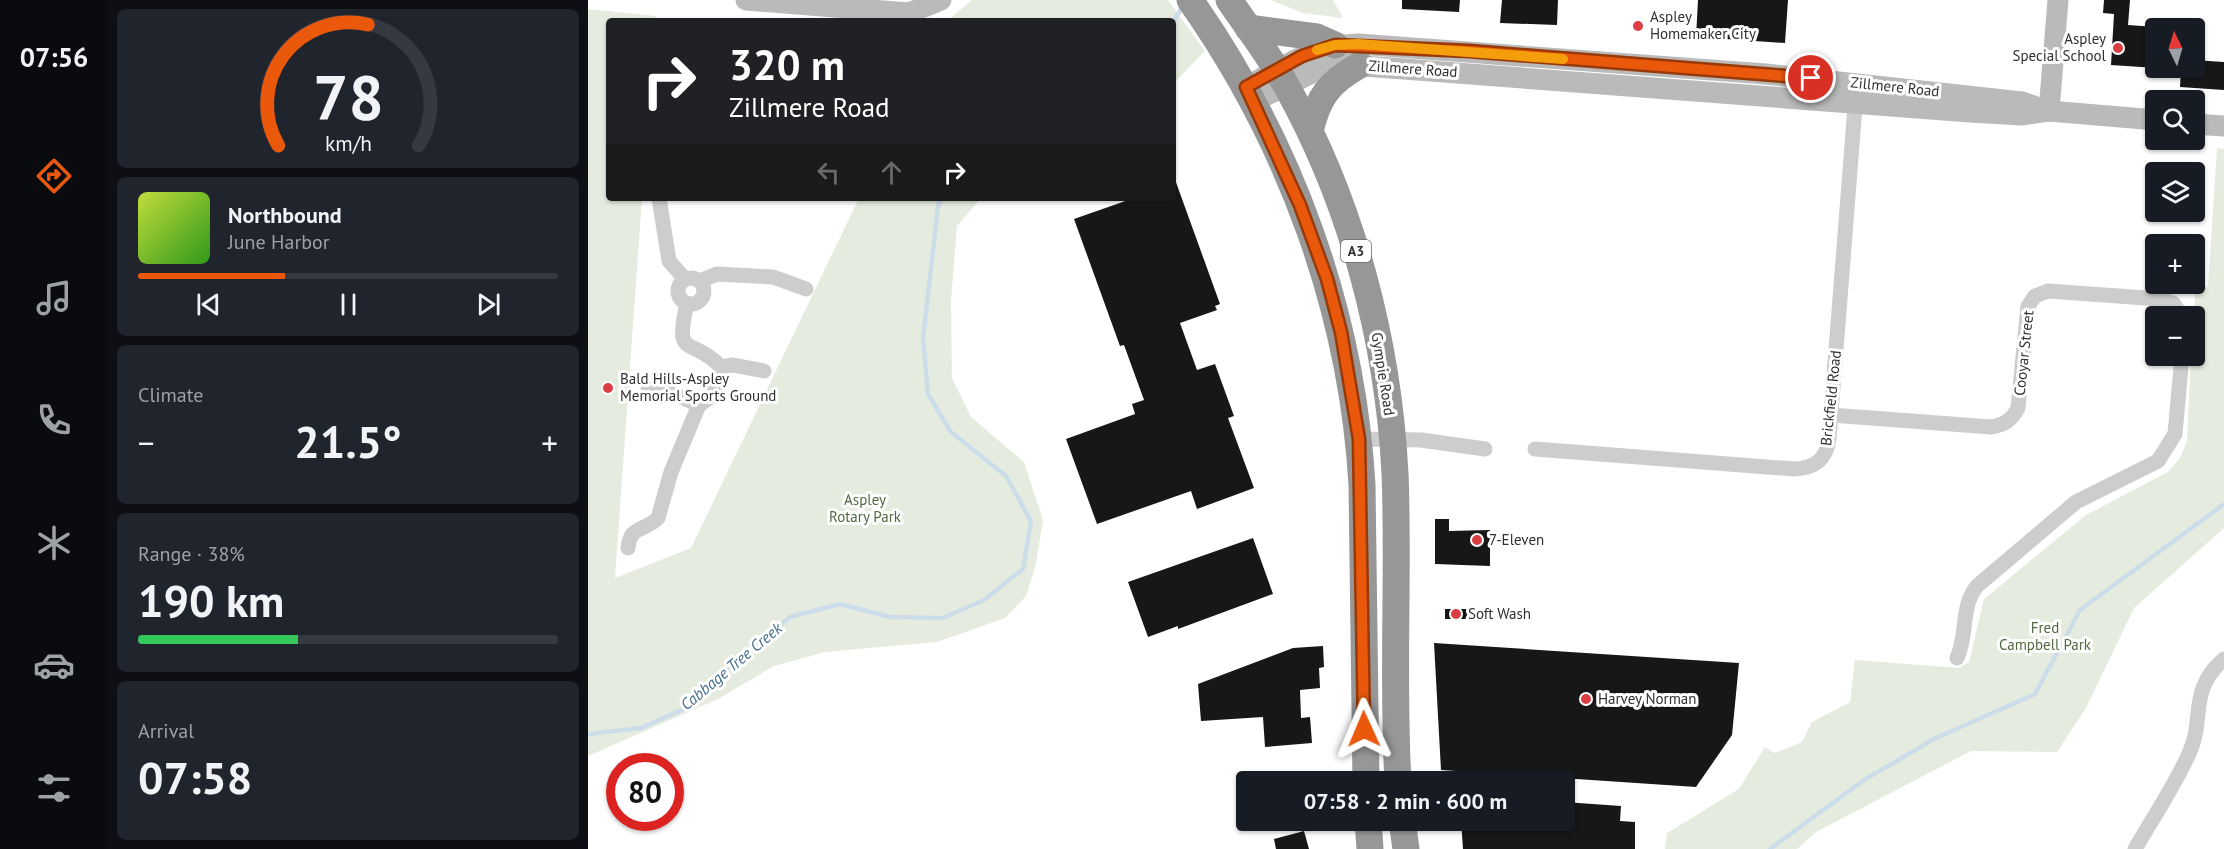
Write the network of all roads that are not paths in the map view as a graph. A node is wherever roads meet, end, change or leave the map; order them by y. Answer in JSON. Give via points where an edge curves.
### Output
{"nodes":[{"id":1,"x":746,"y":0,"type":"edge"},
{"id":2,"x":941,"y":0,"type":"edge"},
{"id":3,"x":1190,"y":0,"type":"edge"},
{"id":4,"x":2058,"y":0,"type":"edge"},
{"id":5,"x":1231,"y":3,"type":"edge"},
{"id":6,"x":1248,"y":28,"type":"junction"},
{"id":7,"x":1335,"y":45,"type":"junction"},
{"id":8,"x":1360,"y":65,"type":"junction"},
{"id":9,"x":1282,"y":78,"type":"junction"},
{"id":10,"x":1856,"y":93,"type":"junction"},
{"id":11,"x":1250,"y":95,"type":"junction"},
{"id":12,"x":2049,"y":111,"type":"junction"},
{"id":13,"x":2145,"y":119,"type":"edge"},
{"id":14,"x":2205,"y":125,"type":"edge"},
{"id":15,"x":2224,"y":126,"type":"edge"},
{"id":16,"x":1310,"y":131,"type":"junction"},
{"id":17,"x":659,"y":201,"type":"edge"},
{"id":18,"x":692,"y":280,"type":"junction"},
{"id":19,"x":806,"y":289,"type":"dead end"},
{"id":20,"x":687,"y":304,"type":"junction"},
{"id":21,"x":2175,"y":306,"type":"edge"},
{"id":22,"x":2181,"y":366,"type":"edge"},
{"id":23,"x":721,"y":368,"type":"junction"},
{"id":24,"x":764,"y":371,"type":"dead end"},
{"id":25,"x":648,"y":389,"type":"dead end"},
{"id":26,"x":699,"y":405,"type":"junction"},
{"id":27,"x":1831,"y":415,"type":"junction"},
{"id":28,"x":1359,"y":439,"type":"junction"},
{"id":29,"x":1392,"y":441,"type":"junction"},
{"id":30,"x":1485,"y":449,"type":"dead end"},
{"id":31,"x":1535,"y":449,"type":"dead end"},
{"id":32,"x":628,"y":548,"type":"dead end"},
{"id":33,"x":1957,"y":658,"type":"dead end"},
{"id":34,"x":2224,"y":659,"type":"edge"},
{"id":35,"x":1366,"y":771,"type":"edge"},
{"id":36,"x":1398,"y":771,"type":"edge"},
{"id":37,"x":1369,"y":831,"type":"edge"},
{"id":38,"x":1404,"y":831,"type":"edge"},
{"id":39,"x":1370,"y":849,"type":"edge"},
{"id":40,"x":1406,"y":849,"type":"edge"},
{"id":41,"x":2135,"y":849,"type":"edge"}],
"edges":[{"from":1,"to":2,"type":"main road","via":[[909,13]]},
{"from":3,"to":11,"type":"highway","number":"A3"},
{"from":4,"to":12,"type":"main road"},
{"from":5,"to":6,"type":"highway","name":"Gympie Road","number":"A3"},
{"from":6,"to":7,"type":"highway","via":[[1317,37]]},
{"from":6,"to":9,"type":"highway","name":"Gympie Road","number":"A3"},
{"from":7,"to":9,"type":"main road","name":"Zillmere Road","via":[[1302,56]]},
{"from":7,"to":10,"type":"main road","name":"Zillmere Road","via":[[1469,51]]},
{"from":8,"to":9,"type":"main road","name":"Zillmere Road","via":[[1337,64]]},
{"from":8,"to":10,"type":"main road","name":"Zillmere Road"},
{"from":8,"to":16,"type":"highway","via":[[1339,78],[1323,96]]},
{"from":9,"to":11,"type":"main road","name":"Zillmere Road"},
{"from":9,"to":16,"type":"highway","name":"Gympie Road","number":"A3"},
{"from":10,"to":12,"type":"main road","name":"Zillmere Road","via":[[2022,102]]},
{"from":10,"to":27,"type":"street","name":"Brickfield Road"},
{"from":11,"to":28,"type":"highway","number":"A3","via":[[1300,205],[1327,279],[1341,332]]},
{"from":12,"to":13,"type":"main road","name":"Zillmere Road"},
{"from":14,"to":15,"type":"main road"},
{"from":16,"to":29,"type":"highway","name":"Gympie Road","number":"A3","via":[[1363,271],[1380,346]]},
{"from":17,"to":18,"type":"street","via":[[669,261]]},
{"from":18,"to":19,"type":"street","via":[[717,274],[773,277]]},
{"from":18,"to":20,"type":"street","via":[[678,290],[680,299]]},
{"from":18,"to":20,"type":"street","via":[[704,289],[703,297]]},
{"from":20,"to":23,"type":"street","via":[[682,339],[687,346],[714,359]]},
{"from":21,"to":27,"type":"street","name":"Cooyar Street","via":[[2160,298],[2048,291],[2035,296],[2028,306],[2018,408],[2004,424],[1991,427]]},
{"from":22,"to":33,"type":"street","via":[[2175,434],[2166,451],[2149,467],[2076,502],[1977,586],[1969,597]]},
{"from":23,"to":24,"type":"street","via":[[733,365]]},
{"from":23,"to":26,"type":"street","via":[[712,396]]},
{"from":25,"to":26,"type":"street","via":[[674,394]]},
{"from":26,"to":32,"type":"street","via":[[671,472],[658,518],[629,537]]},
{"from":27,"to":31,"type":"street","name":"Brickfield Road","via":[[1827,449],[1818,463],[1804,468]]},
{"from":28,"to":29,"type":"street"},
{"from":28,"to":35,"type":"highway","number":"A3"},
{"from":29,"to":30,"type":"street","via":[[1428,441]]},
{"from":29,"to":36,"type":"highway","name":"Gympie Road","number":"A3"},
{"from":34,"to":41,"type":"street","via":[[2205,679],[2188,755]]},
{"from":37,"to":39,"type":"highway"},
{"from":38,"to":40,"type":"highway"}]}
